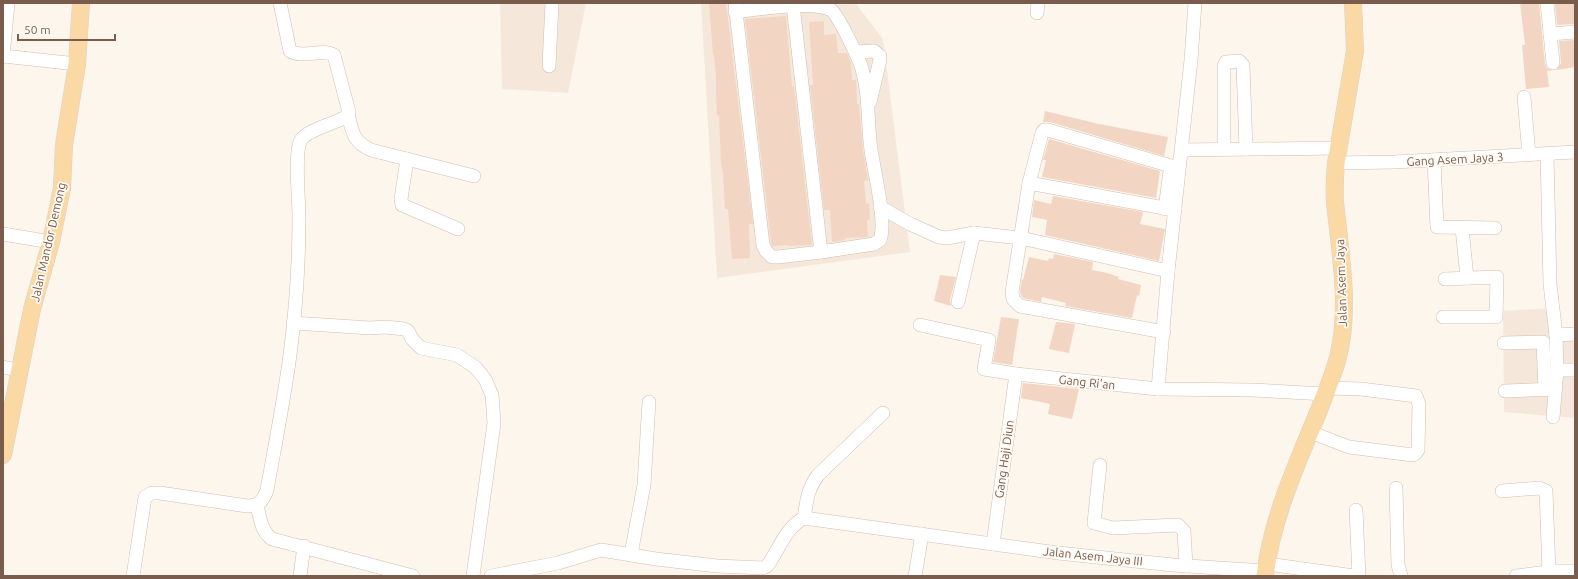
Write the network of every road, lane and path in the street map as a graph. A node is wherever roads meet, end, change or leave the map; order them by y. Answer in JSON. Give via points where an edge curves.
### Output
{"nodes":[{"id":1,"x":8,"y":3,"type":"edge"},
{"id":2,"x":81,"y":3,"type":"edge"},
{"id":3,"x":280,"y":3,"type":"edge"},
{"id":4,"x":552,"y":3,"type":"edge"},
{"id":5,"x":1195,"y":3,"type":"edge"},
{"id":6,"x":1353,"y":3,"type":"edge"},
{"id":7,"x":1547,"y":3,"type":"edge"},
{"id":8,"x":793,"y":5,"type":"junction"},
{"id":9,"x":735,"y":7,"type":"edge"},
{"id":10,"x":1575,"y":32,"type":"edge"},
{"id":11,"x":1550,"y":34,"type":"junction"},
{"id":12,"x":855,"y":52,"type":"junction"},
{"id":13,"x":1554,"y":63,"type":"dead end"},
{"id":14,"x":77,"y":64,"type":"junction"},
{"id":15,"x":549,"y":66,"type":"dead end"},
{"id":16,"x":1524,"y":97,"type":"dead end"},
{"id":17,"x":869,"y":108,"type":"junction"},
{"id":18,"x":348,"y":115,"type":"junction"},
{"id":19,"x":1224,"y":149,"type":"junction"},
{"id":20,"x":1246,"y":149,"type":"junction"},
{"id":21,"x":1182,"y":150,"type":"junction"},
{"id":22,"x":1575,"y":152,"type":"edge"},
{"id":23,"x":1547,"y":154,"type":"junction"},
{"id":24,"x":1337,"y":155,"type":"junction"},
{"id":25,"x":1528,"y":155,"type":"junction"},
{"id":26,"x":407,"y":159,"type":"junction"},
{"id":27,"x":1434,"y":160,"type":"junction"},
{"id":28,"x":1175,"y":166,"type":"junction"},
{"id":29,"x":474,"y":176,"type":"dead end"},
{"id":30,"x":1030,"y":184,"type":"junction"},
{"id":31,"x":880,"y":207,"type":"junction"},
{"id":32,"x":1170,"y":210,"type":"junction"},
{"id":33,"x":1462,"y":228,"type":"junction"},
{"id":34,"x":1495,"y":228,"type":"dead end"},
{"id":35,"x":458,"y":230,"type":"dead end"},
{"id":36,"x":3,"y":234,"type":"edge"},
{"id":37,"x":974,"y":234,"type":"junction"},
{"id":38,"x":1021,"y":238,"type":"junction"},
{"id":39,"x":51,"y":242,"type":"junction"},
{"id":40,"x":821,"y":252,"type":"junction"},
{"id":41,"x":1168,"y":270,"type":"junction"},
{"id":42,"x":1467,"y":278,"type":"junction"},
{"id":43,"x":1445,"y":279,"type":"dead end"},
{"id":44,"x":958,"y":302,"type":"dead end"},
{"id":45,"x":1443,"y":317,"type":"dead end"},
{"id":46,"x":293,"y":323,"type":"junction"},
{"id":47,"x":920,"y":325,"type":"dead end"},
{"id":48,"x":1164,"y":332,"type":"junction"},
{"id":49,"x":1575,"y":334,"type":"edge"},
{"id":50,"x":1556,"y":335,"type":"junction"},
{"id":51,"x":1504,"y":343,"type":"dead end"},
{"id":52,"x":3,"y":367,"type":"edge"},
{"id":53,"x":1557,"y":370,"type":"junction"},
{"id":54,"x":1575,"y":370,"type":"edge"},
{"id":55,"x":21,"y":371,"type":"junction"},
{"id":56,"x":1016,"y":374,"type":"junction"},
{"id":57,"x":1158,"y":389,"type":"junction"},
{"id":58,"x":1550,"y":389,"type":"junction"},
{"id":59,"x":1326,"y":391,"type":"junction"},
{"id":60,"x":1505,"y":391,"type":"dead end"},
{"id":61,"x":648,"y":402,"type":"dead end"},
{"id":62,"x":884,"y":413,"type":"dead end"},
{"id":63,"x":1552,"y":417,"type":"dead end"},
{"id":64,"x":1310,"y":432,"type":"junction"},
{"id":65,"x":3,"y":455,"type":"edge"},
{"id":66,"x":1100,"y":465,"type":"dead end"},
{"id":67,"x":1396,"y":488,"type":"dead end"},
{"id":68,"x":1502,"y":491,"type":"dead end"},
{"id":69,"x":257,"y":505,"type":"junction"},
{"id":70,"x":1356,"y":510,"type":"dead end"},
{"id":71,"x":804,"y":518,"type":"junction"},
{"id":72,"x":922,"y":534,"type":"junction"},
{"id":73,"x":993,"y":544,"type":"junction"},
{"id":74,"x":304,"y":546,"type":"junction"},
{"id":75,"x":631,"y":554,"type":"junction"},
{"id":76,"x":1186,"y":566,"type":"junction"},
{"id":77,"x":1265,"y":570,"type":"edge"},
{"id":78,"x":1575,"y":571,"type":"edge"},
{"id":79,"x":1553,"y":573,"type":"edge"},
{"id":80,"x":515,"y":574,"type":"edge"},
{"id":81,"x":133,"y":576,"type":"edge"},
{"id":82,"x":300,"y":576,"type":"edge"},
{"id":83,"x":413,"y":576,"type":"edge"},
{"id":84,"x":473,"y":576,"type":"edge"},
{"id":85,"x":491,"y":576,"type":"edge"},
{"id":86,"x":915,"y":576,"type":"edge"},
{"id":87,"x":1354,"y":576,"type":"edge"},
{"id":88,"x":1359,"y":576,"type":"edge"},
{"id":89,"x":1401,"y":576,"type":"edge"},
{"id":90,"x":1516,"y":576,"type":"edge"}],
"edges":[{"from":1,"to":14,"type":"street","via":[[3,56]]},
{"from":2,"to":14,"type":"main road","name":"Jalan Mandor Demong"},
{"from":3,"to":18,"type":"street","via":[[290,51],[300,54],[334,55]]},
{"from":4,"to":15,"type":"street"},
{"from":5,"to":21,"type":"street"},
{"from":6,"to":24,"type":"main road","name":"Jalan Asem Jaya","via":[[1355,51]]},
{"from":7,"to":11,"type":"street"},
{"from":8,"to":9,"type":"street"},
{"from":8,"to":12,"type":"street","via":[[832,10]]},
{"from":8,"to":40,"type":"street"},
{"from":9,"to":40,"type":"street","via":[[763,245],[772,257]]},
{"from":10,"to":11,"type":"street"},
{"from":11,"to":13,"type":"street"},
{"from":12,"to":17,"type":"street"},
{"from":12,"to":17,"type":"street","via":[[874,51],[880,56]]},
{"from":14,"to":39,"type":"main road","name":"Jalan Mandor Demong","via":[[65,139],[62,188]]},
{"from":16,"to":25,"type":"street"},
{"from":17,"to":31,"type":"street","via":[[871,149]]},
{"from":18,"to":26,"type":"street","via":[[355,138],[360,145]]},
{"from":18,"to":46,"type":"street","via":[[307,135],[301,140],[299,147],[299,216]]},
{"from":19,"to":20,"type":"street","name":"Gang Asem Jaya 3"},
{"from":19,"to":20,"type":"street","via":[[1224,64],[1239,61],[1243,65]]},
{"from":19,"to":21,"type":"street","name":"Gang Asem Jaya 3"},
{"from":20,"to":24,"type":"street","name":"Gang Asem Jaya 3"},
{"from":21,"to":28,"type":"street"},
{"from":22,"to":23,"type":"street","name":"Gang Asem Jaya 3"},
{"from":23,"to":25,"type":"street","name":"Gang Asem Jaya 3"},
{"from":23,"to":50,"type":"street","via":[[1550,284]]},
{"from":24,"to":27,"type":"street","name":"Gang Asem Jaya 3"},
{"from":24,"to":59,"type":"main road","name":"Jalan Asem Jaya","via":[[1335,201],[1344,315],[1339,355]]},
{"from":25,"to":27,"type":"street","name":"Gang Asem Jaya 3"},
{"from":26,"to":29,"type":"street"},
{"from":26,"to":35,"type":"street","via":[[402,205]]},
{"from":27,"to":33,"type":"street","via":[[1437,228]]},
{"from":28,"to":30,"type":"street","via":[[1044,130]]},
{"from":28,"to":32,"type":"street"},
{"from":30,"to":32,"type":"street"},
{"from":30,"to":38,"type":"street"},
{"from":31,"to":37,"type":"street","via":[[939,237]]},
{"from":31,"to":40,"type":"street","via":[[880,240],[870,245]]},
{"from":32,"to":41,"type":"street"},
{"from":33,"to":34,"type":"street"},
{"from":33,"to":42,"type":"street"},
{"from":36,"to":39,"type":"street"},
{"from":37,"to":38,"type":"street"},
{"from":37,"to":44,"type":"street"},
{"from":38,"to":41,"type":"street"},
{"from":38,"to":48,"type":"street","via":[[1012,292],[1013,299],[1020,306]]},
{"from":39,"to":55,"type":"main road","name":"Jalan Mandor Demong","via":[[32,309]]},
{"from":41,"to":48,"type":"street"},
{"from":42,"to":43,"type":"street"},
{"from":42,"to":45,"type":"street","via":[[1497,277],[1496,318]]},
{"from":46,"to":69,"type":"street","via":[[267,490],[263,501]]},
{"from":46,"to":84,"type":"street","via":[[404,329],[421,348],[457,355],[475,367],[484,379],[492,395],[494,423]]},
{"from":47,"to":56,"type":"street","name":"Gang Ri'an","via":[[990,340],[984,369]]},
{"from":48,"to":57,"type":"street"},
{"from":49,"to":50,"type":"street"},
{"from":50,"to":53,"type":"street"},
{"from":51,"to":58,"type":"street","via":[[1543,342]]},
{"from":52,"to":55,"type":"street"},
{"from":53,"to":54,"type":"street"},
{"from":53,"to":58,"type":"street"},
{"from":55,"to":65,"type":"main road","name":"Jalan Mandor Demong"},
{"from":56,"to":57,"type":"street","name":"Gang Ri'an"},
{"from":56,"to":73,"type":"street","name":"Gang Haji Diun"},
{"from":57,"to":59,"type":"street","name":"Gang Ri'an"},
{"from":58,"to":60,"type":"street"},
{"from":58,"to":63,"type":"street"},
{"from":59,"to":64,"type":"main road","name":"Jalan Asem Jaya"},
{"from":59,"to":64,"type":"street","name":"Gang Ri'an","via":[[1361,389],[1416,396],[1419,404],[1418,450],[1413,455],[1349,447]]},
{"from":61,"to":75,"type":"street","via":[[644,486]]},
{"from":62,"to":71,"type":"street","via":[[815,480],[808,493]]},
{"from":64,"to":77,"type":"main road","name":"Jalan Asem Jaya","via":[[1278,514]]},
{"from":66,"to":76,"type":"street","via":[[1094,523],[1113,528],[1178,525],[1184,531]]},
{"from":67,"to":89,"type":"street","via":[[1398,564]]},
{"from":68,"to":79,"type":"street","via":[[1538,488],[1546,491]]},
{"from":69,"to":74,"type":"street","via":[[266,535],[272,539]]},
{"from":69,"to":81,"type":"street","via":[[247,506],[160,493],[152,493],[145,497]]},
{"from":70,"to":88,"type":"street"},
{"from":71,"to":72,"type":"street","name":"Jalan Asem Jaya III"},
{"from":71,"to":75,"type":"street","via":[[790,529],[770,562],[763,568],[717,566]]},
{"from":72,"to":73,"type":"street","name":"Jalan Asem Jaya III"},
{"from":72,"to":86,"type":"street"},
{"from":73,"to":76,"type":"street","name":"Jalan Asem Jaya III"},
{"from":74,"to":82,"type":"street"},
{"from":74,"to":83,"type":"street"},
{"from":75,"to":80,"type":"street","via":[[602,550]]},
{"from":76,"to":77,"type":"street","name":"Jalan Asem Jaya III"},
{"from":77,"to":87,"type":"street","name":"Jalan Asem Jaya III"},
{"from":78,"to":79,"type":"street"},
{"from":79,"to":90,"type":"street"},
{"from":80,"to":85,"type":"street"}]}
